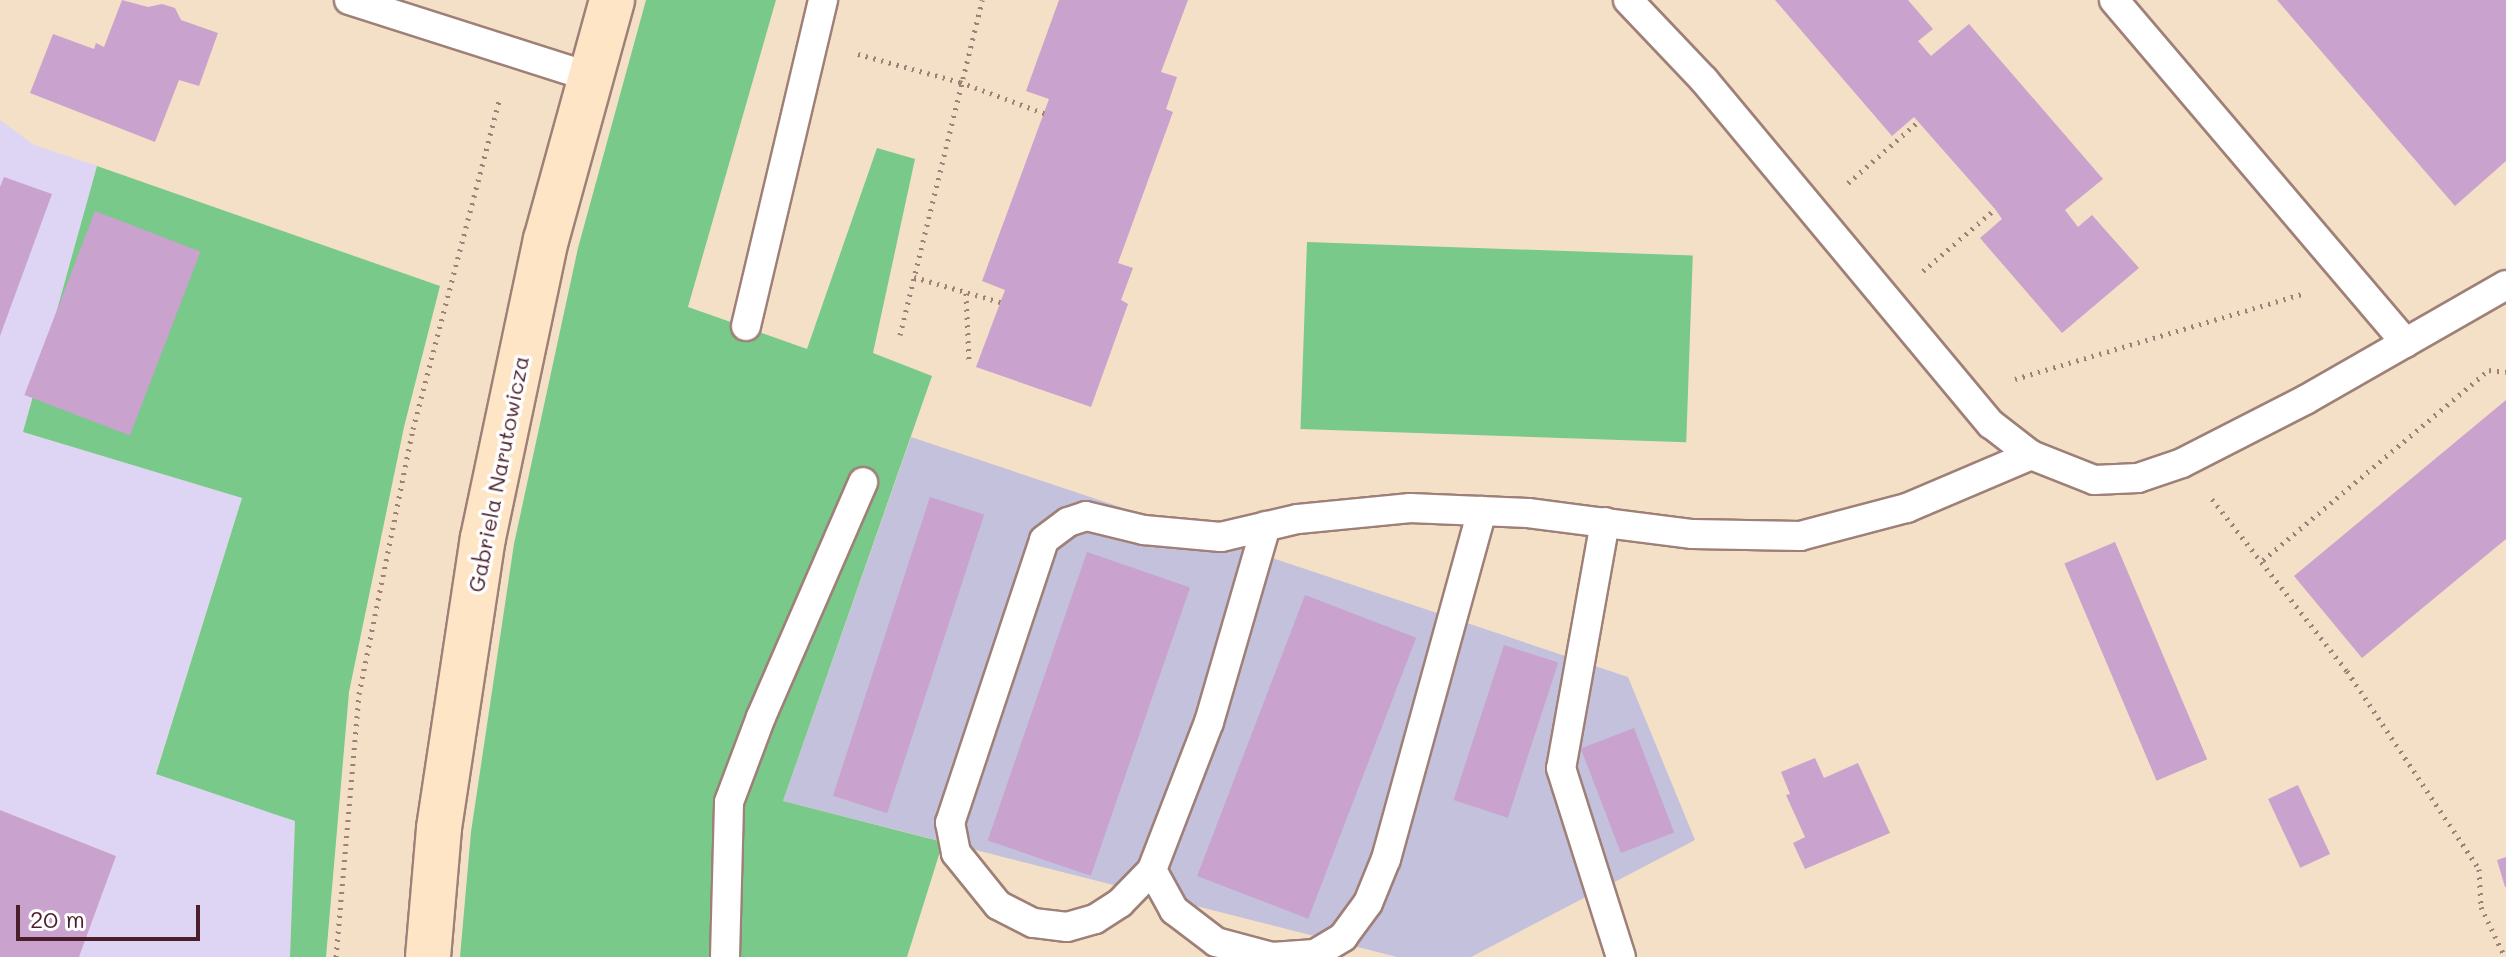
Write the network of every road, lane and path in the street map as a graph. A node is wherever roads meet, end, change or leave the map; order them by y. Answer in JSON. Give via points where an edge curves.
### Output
{"nodes":[{"id":1,"x":349,"y":0,"type":"edge"},
{"id":2,"x":612,"y":0,"type":"edge"},
{"id":3,"x":823,"y":0,"type":"edge"},
{"id":4,"x":982,"y":0,"type":"edge"},
{"id":5,"x":1628,"y":0,"type":"edge"},
{"id":6,"x":2114,"y":0,"type":"edge"},
{"id":7,"x":811,"y":41,"type":"junction"},
{"id":8,"x":513,"y":52,"type":"junction"},
{"id":9,"x":590,"y":77,"type":"junction"},
{"id":10,"x":960,"y":82,"type":"junction"},
{"id":11,"x":1044,"y":113,"type":"dead end"},
{"id":12,"x":1919,"y":121,"type":"dead end"},
{"id":13,"x":1836,"y":194,"type":"dead end"},
{"id":14,"x":1995,"y":209,"type":"dead end"},
{"id":15,"x":914,"y":277,"type":"junction"},
{"id":16,"x":2352,"y":280,"type":"junction"},
{"id":17,"x":1911,"y":282,"type":"dead end"},
{"id":18,"x":2506,"y":285,"type":"edge"},
{"id":19,"x":966,"y":293,"type":"junction"},
{"id":20,"x":1000,"y":302,"type":"dead end"},
{"id":21,"x":746,"y":326,"type":"dead end"},
{"id":22,"x":900,"y":335,"type":"dead end"},
{"id":23,"x":2406,"y":343,"type":"junction"},
{"id":24,"x":969,"y":362,"type":"dead end"},
{"id":25,"x":2506,"y":372,"type":"edge"},
{"id":26,"x":2014,"y":380,"type":"dead end"},
{"id":27,"x":2031,"y":455,"type":"junction"},
{"id":28,"x":2182,"y":463,"type":"junction"},
{"id":29,"x":863,"y":482,"type":"dead end"},
{"id":30,"x":1482,"y":511,"type":"junction"},
{"id":31,"x":1605,"y":522,"type":"junction"},
{"id":32,"x":1266,"y":526,"type":"junction"},
{"id":33,"x":2263,"y":560,"type":"junction"},
{"id":34,"x":1152,"y":870,"type":"junction"},
{"id":35,"x":336,"y":957,"type":"edge"},
{"id":36,"x":428,"y":957,"type":"edge"},
{"id":37,"x":725,"y":957,"type":"edge"},
{"id":38,"x":1621,"y":957,"type":"edge"},
{"id":39,"x":2505,"y":957,"type":"edge"}],
"edges":[{"from":1,"to":8,"type":"lane"},
{"from":2,"to":9,"type":"main road","name":"Gabriela Narutowicza"},
{"from":3,"to":7,"type":"lane"},
{"from":4,"to":10,"type":"path"},
{"from":5,"to":27,"type":"lane","via":[[1704,80],[1991,424]]},
{"from":6,"to":16,"type":"lane"},
{"from":7,"to":10,"type":"path"},
{"from":7,"to":21,"type":"lane"},
{"from":8,"to":9,"type":"lane"},
{"from":8,"to":35,"type":"path","via":[[413,429],[359,694]]},
{"from":9,"to":36,"type":"main road","name":"Gabriela Narutowicza","via":[[546,240],[483,538],[439,828]]},
{"from":10,"to":11,"type":"path"},
{"from":10,"to":15,"type":"path"},
{"from":12,"to":13,"type":"path"},
{"from":14,"to":17,"type":"path"},
{"from":15,"to":19,"type":"path"},
{"from":15,"to":22,"type":"path"},
{"from":16,"to":23,"type":"lane"},
{"from":16,"to":26,"type":"path"},
{"from":18,"to":23,"type":"lane"},
{"from":19,"to":20,"type":"path"},
{"from":19,"to":24,"type":"path"},
{"from":23,"to":28,"type":"lane"},
{"from":25,"to":33,"type":"path","via":[[2489,370]]},
{"from":27,"to":28,"type":"lane","via":[[2094,480],[2138,478]]},
{"from":27,"to":31,"type":"lane","via":[[1907,508],[1800,536],[1693,534]]},
{"from":28,"to":33,"type":"path"},
{"from":29,"to":37,"type":"lane","via":[[729,802]]},
{"from":30,"to":31,"type":"lane"},
{"from":30,"to":32,"type":"lane","via":[[1410,508]]},
{"from":30,"to":34,"type":"lane","via":[[1386,859],[1368,903],[1343,937],[1315,954],[1272,957],[1216,942],[1174,910]]},
{"from":31,"to":38,"type":"lane","via":[[1561,768]]},
{"from":32,"to":34,"type":"lane","via":[[1209,722]]},
{"from":32,"to":34,"type":"lane","via":[[1221,537],[1144,530],[1086,516],[1044,540],[950,823],[956,853],[974,878],[998,905],[1033,923],[1067,927],[1095,919],[1120,903]]},
{"from":33,"to":39,"type":"path","via":[[2347,671],[2479,869],[2481,907]]}]}
